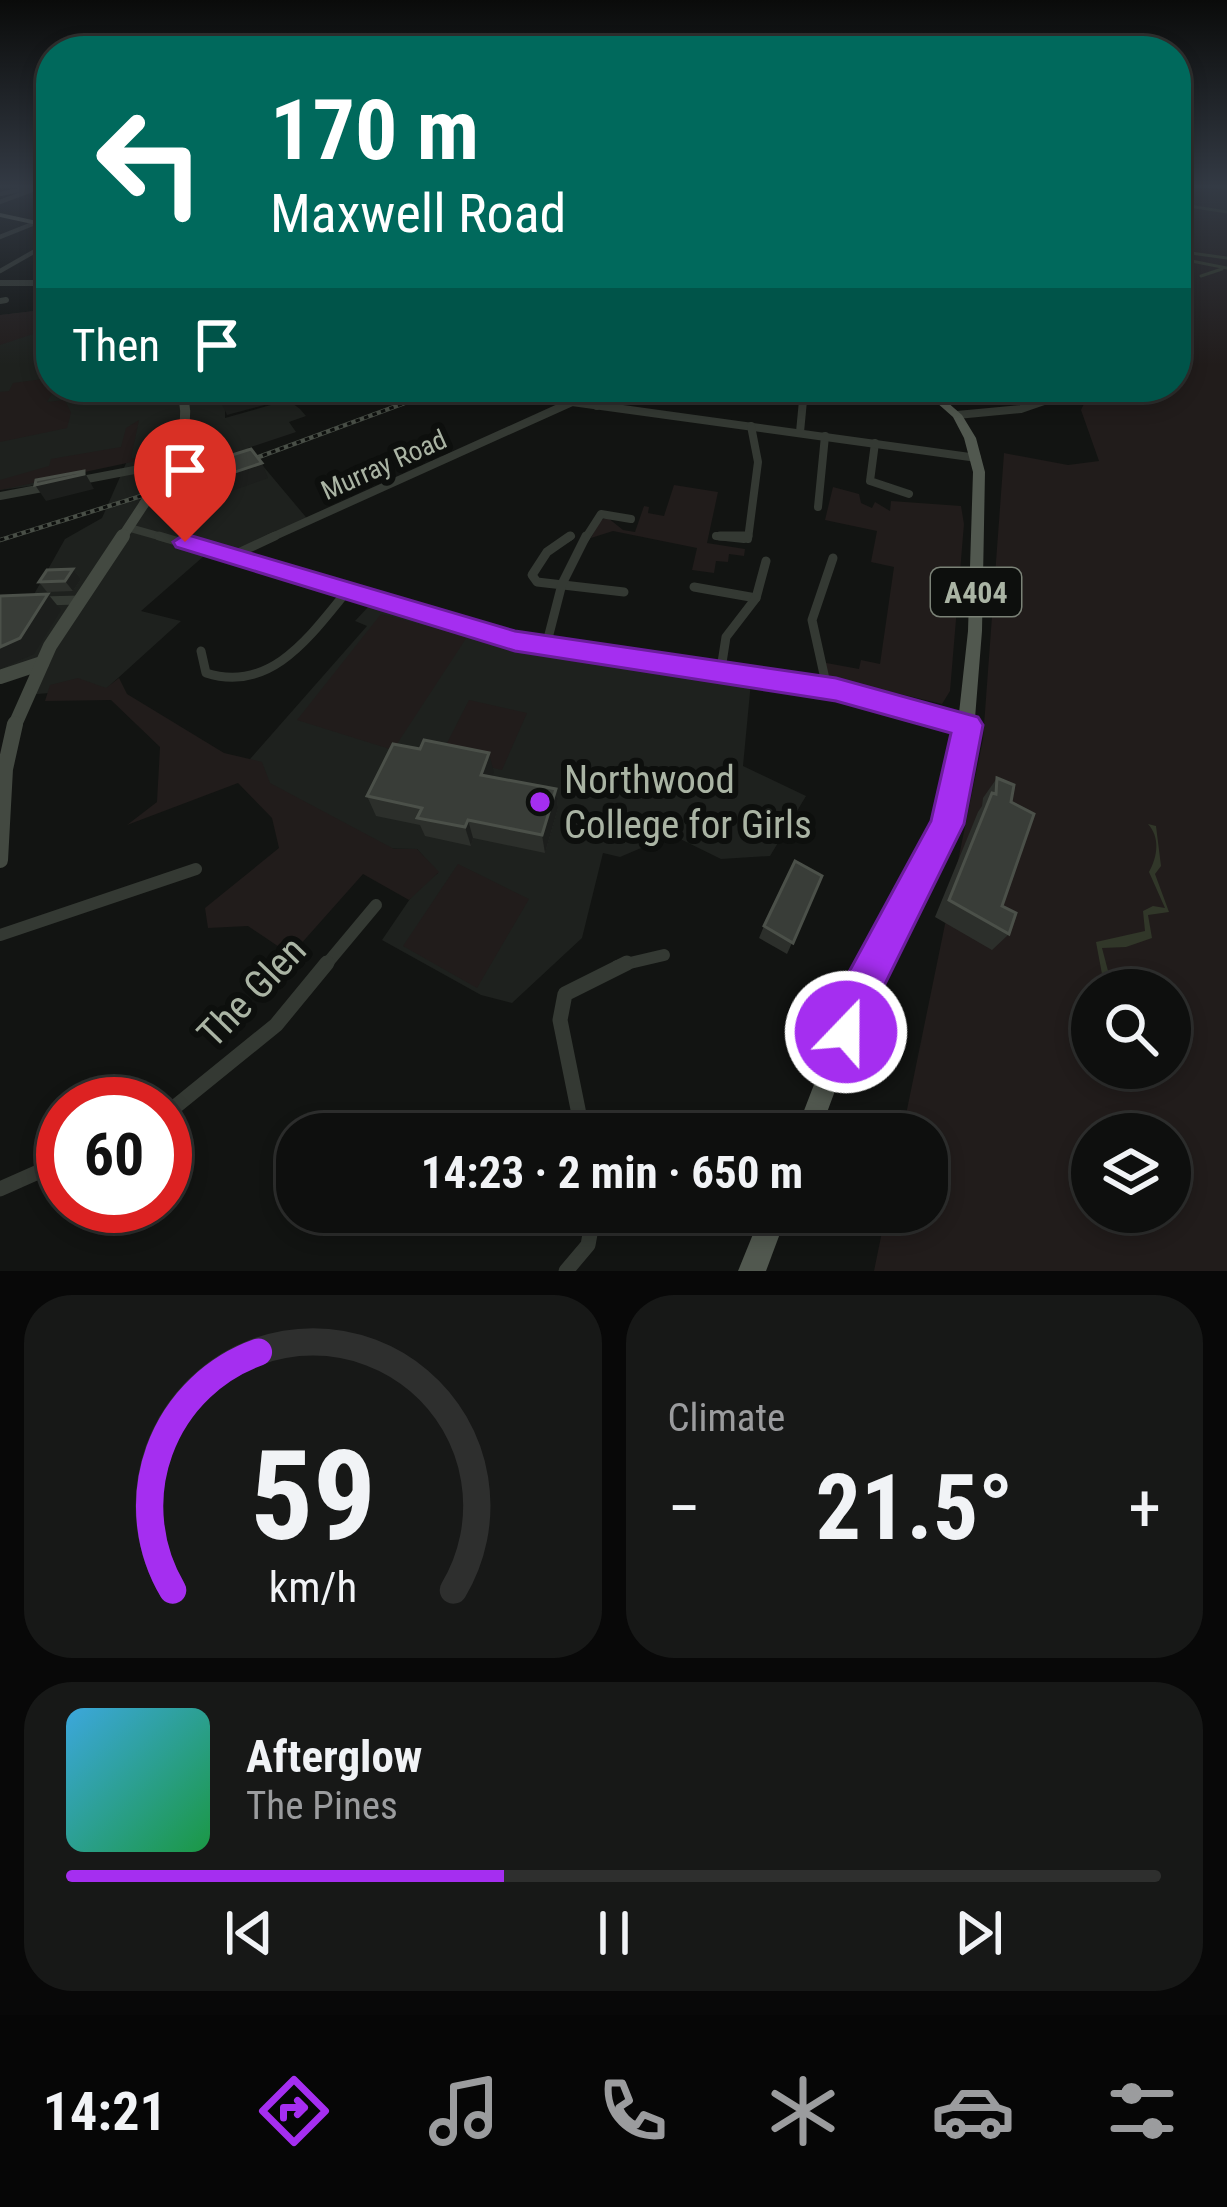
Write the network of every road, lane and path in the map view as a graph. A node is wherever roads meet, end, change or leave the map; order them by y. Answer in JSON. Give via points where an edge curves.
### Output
{"nodes":[{"id":1,"x":35,"y":251,"type":"edge"},
{"id":2,"x":0,"y":271,"type":"edge"},
{"id":3,"x":0,"y":283,"type":"edge"},
{"id":4,"x":36,"y":283,"type":"edge"},
{"id":5,"x":36,"y":286,"type":"edge"},
{"id":6,"x":27,"y":293,"type":"dead end"},
{"id":7,"x":185,"y":402,"type":"edge"},
{"id":8,"x":596,"y":402,"type":"edge"},
{"id":9,"x":803,"y":402,"type":"edge"},
{"id":10,"x":947,"y":402,"type":"edge"},
{"id":11,"x":1055,"y":402,"type":"edge"},
{"id":12,"x":597,"y":406,"type":"junction"},
{"id":13,"x":957,"y":415,"type":"junction"},
{"id":14,"x":751,"y":426,"type":"junction"},
{"id":15,"x":800,"y":432,"type":"junction"},
{"id":16,"x":825,"y":436,"type":"junction"},
{"id":17,"x":875,"y":443,"type":"junction"},
{"id":18,"x":977,"y":458,"type":"junction"},
{"id":19,"x":168,"y":468,"type":"junction"},
{"id":20,"x":909,"y":494,"type":"dead end"},
{"id":21,"x":0,"y":496,"type":"edge"},
{"id":22,"x":818,"y":507,"type":"dead end"},
{"id":23,"x":632,"y":519,"type":"dead end"},
{"id":24,"x":130,"y":528,"type":"junction"},
{"id":25,"x":571,"y":536,"type":"dead end"},
{"id":26,"x":716,"y":536,"type":"dead end"},
{"id":27,"x":233,"y":555,"type":"junction"},
{"id":28,"x":833,"y":558,"type":"dead end"},
{"id":29,"x":766,"y":561,"type":"dead end"},
{"id":30,"x":562,"y":584,"type":"junction"},
{"id":31,"x":694,"y":587,"type":"dead end"},
{"id":32,"x":348,"y":590,"type":"junction"},
{"id":33,"x":624,"y":592,"type":"dead end"},
{"id":34,"x":756,"y":598,"type":"junction"},
{"id":35,"x":80,"y":600,"type":"junction"},
{"id":36,"x":21,"y":601,"type":"edge"},
{"id":37,"x":546,"y":646,"type":"junction"},
{"id":38,"x":201,"y":651,"type":"dead end"},
{"id":39,"x":42,"y":663,"type":"junction"},
{"id":40,"x":721,"y":669,"type":"junction"},
{"id":41,"x":0,"y":676,"type":"edge"},
{"id":42,"x":826,"y":688,"type":"junction"},
{"id":43,"x":968,"y":725,"type":"junction"},
{"id":44,"x":2,"y":822,"type":"edge"},
{"id":45,"x":0,"y":860,"type":"edge"},
{"id":46,"x":196,"y":868,"type":"dead end"},
{"id":47,"x":376,"y":904,"type":"dead end"},
{"id":48,"x":0,"y":935,"type":"edge"},
{"id":49,"x":664,"y":955,"type":"dead end"},
{"id":50,"x":192,"y":1092,"type":"edge"},
{"id":51,"x":579,"y":1113,"type":"edge"},
{"id":52,"x":815,"y":1113,"type":"edge"},
{"id":53,"x":36,"y":1173,"type":"edge"},
{"id":54,"x":0,"y":1189,"type":"edge"},
{"id":55,"x":592,"y":1233,"type":"edge"},
{"id":56,"x":767,"y":1233,"type":"edge"},
{"id":57,"x":566,"y":1271,"type":"edge"},
{"id":58,"x":752,"y":1271,"type":"edge"}],
"edges":[{"from":1,"to":2,"type":"street"},
{"from":3,"to":4,"type":"street"},
{"from":5,"to":6,"type":"street"},
{"from":7,"to":19,"type":"main road"},
{"from":8,"to":12,"type":"street"},
{"from":9,"to":15,"type":"street"},
{"from":10,"to":13,"type":"main road","number":"A404"},
{"from":11,"to":13,"type":"street"},
{"from":12,"to":14,"type":"street","name":"Murray Road"},
{"from":12,"to":27,"type":"street","name":"Murray Road","via":[[572,402]]},
{"from":13,"to":18,"type":"main road","number":"A404"},
{"from":14,"to":15,"type":"street","name":"Murray Road"},
{"from":14,"to":26,"type":"street","via":[[758,462],[748,540]]},
{"from":15,"to":16,"type":"street","name":"Murray Road"},
{"from":16,"to":17,"type":"street","name":"Murray Road"},
{"from":16,"to":22,"type":"street"},
{"from":17,"to":18,"type":"street","name":"Murray Road"},
{"from":17,"to":20,"type":"street","via":[[870,481]]},
{"from":18,"to":43,"type":"main road","number":"A404"},
{"from":19,"to":21,"type":"street"},
{"from":19,"to":24,"type":"main road","bridge":true},
{"from":23,"to":30,"type":"street","via":[[596,518]]},
{"from":24,"to":27,"type":"street"},
{"from":24,"to":35,"type":"main road"},
{"from":25,"to":30,"type":"street","via":[[532,575]]},
{"from":27,"to":32,"type":"street"},
{"from":28,"to":42,"type":"street","via":[[812,620]]},
{"from":29,"to":34,"type":"street"},
{"from":30,"to":33,"type":"street"},
{"from":30,"to":37,"type":"street"},
{"from":31,"to":34,"type":"street"},
{"from":32,"to":37,"type":"street"},
{"from":32,"to":38,"type":"street","via":[[264,673],[216,678],[206,673]]},
{"from":34,"to":40,"type":"street","via":[[726,638]]},
{"from":35,"to":36,"type":"street"},
{"from":35,"to":39,"type":"main road"},
{"from":37,"to":40,"type":"street"},
{"from":39,"to":41,"type":"main road"},
{"from":39,"to":44,"type":"main road","via":[[10,737]]},
{"from":40,"to":42,"type":"street"},
{"from":42,"to":43,"type":"street"},
{"from":43,"to":52,"type":"main road","number":"A404","via":[[947,824],[863,986]]},
{"from":44,"to":45,"type":"main road"},
{"from":46,"to":48,"type":"street"},
{"from":47,"to":50,"type":"street","name":"The Glen","via":[[276,1025]]},
{"from":49,"to":51,"type":"street","via":[[586,977],[565,994],[560,1020]]},
{"from":53,"to":54,"type":"street"},
{"from":55,"to":57,"type":"street"},
{"from":56,"to":58,"type":"main road"}]}
